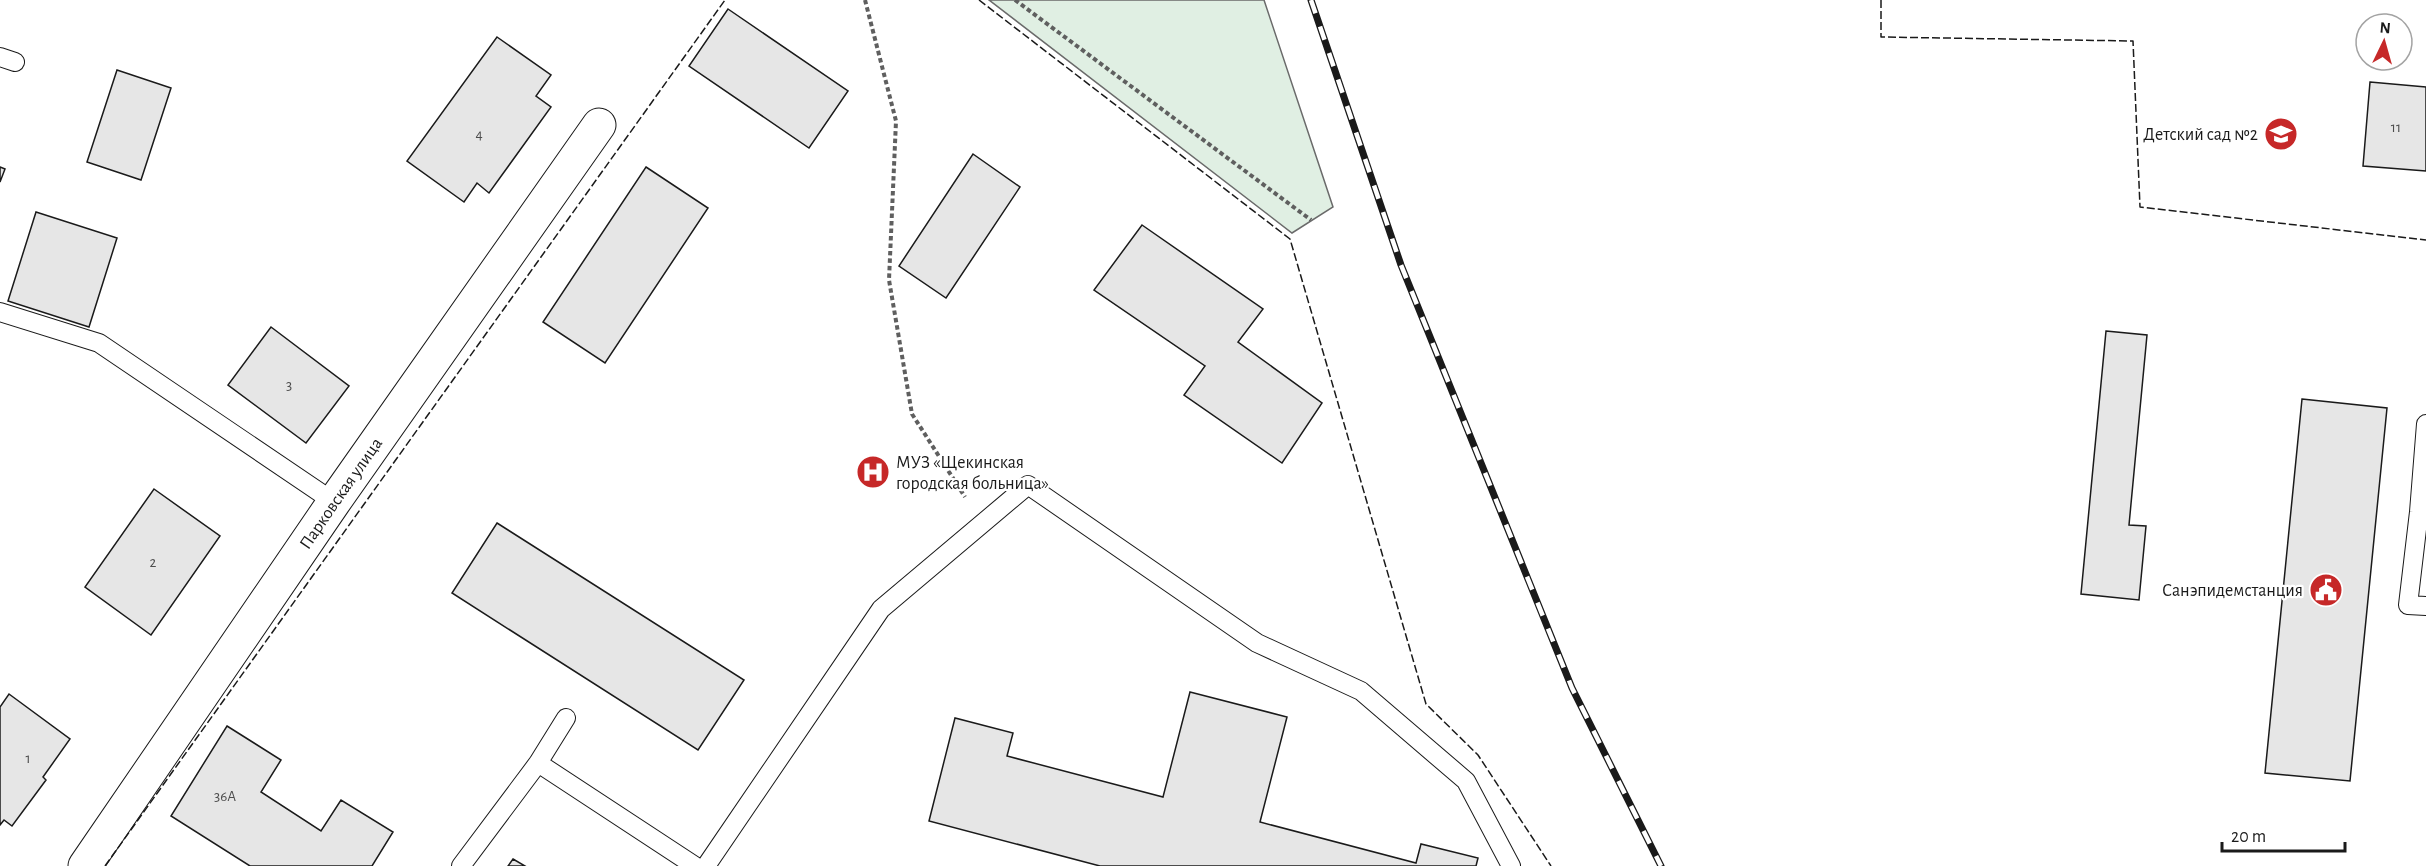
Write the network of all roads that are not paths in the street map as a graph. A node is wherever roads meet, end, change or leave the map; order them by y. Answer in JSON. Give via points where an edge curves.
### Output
{"nodes":[{"id":1,"x":599,"y":125,"type":"dead end"},
{"id":2,"x":0,"y":312,"type":"edge"},
{"id":3,"x":2426,"y":424,"type":"edge"},
{"id":4,"x":334,"y":502,"type":"junction"},
{"id":5,"x":2426,"y":606,"type":"edge"},
{"id":6,"x":566,"y":718,"type":"dead end"},
{"id":7,"x":538,"y":763,"type":"junction"},
{"id":8,"x":85,"y":866,"type":"edge"},
{"id":9,"x":461,"y":866,"type":"edge"},
{"id":10,"x":695,"y":866,"type":"edge"},
{"id":11,"x":706,"y":866,"type":"edge"},
{"id":12,"x":1511,"y":866,"type":"edge"}],
"edges":[{"from":1,"to":4,"type":"street","name":"Парковская улица"},
{"from":2,"to":4,"type":"lane","via":[[99,343]]},
{"from":3,"to":5,"type":"lane","via":[[2408,604]]},
{"from":4,"to":8,"type":"street","name":"Парковская улица"},
{"from":6,"to":7,"type":"lane"},
{"from":7,"to":9,"type":"lane"},
{"from":7,"to":10,"type":"lane"},
{"from":11,"to":12,"type":"lane","via":[[881,609],[1028,485],[1257,643],[1361,691],[1466,781]]}]}
